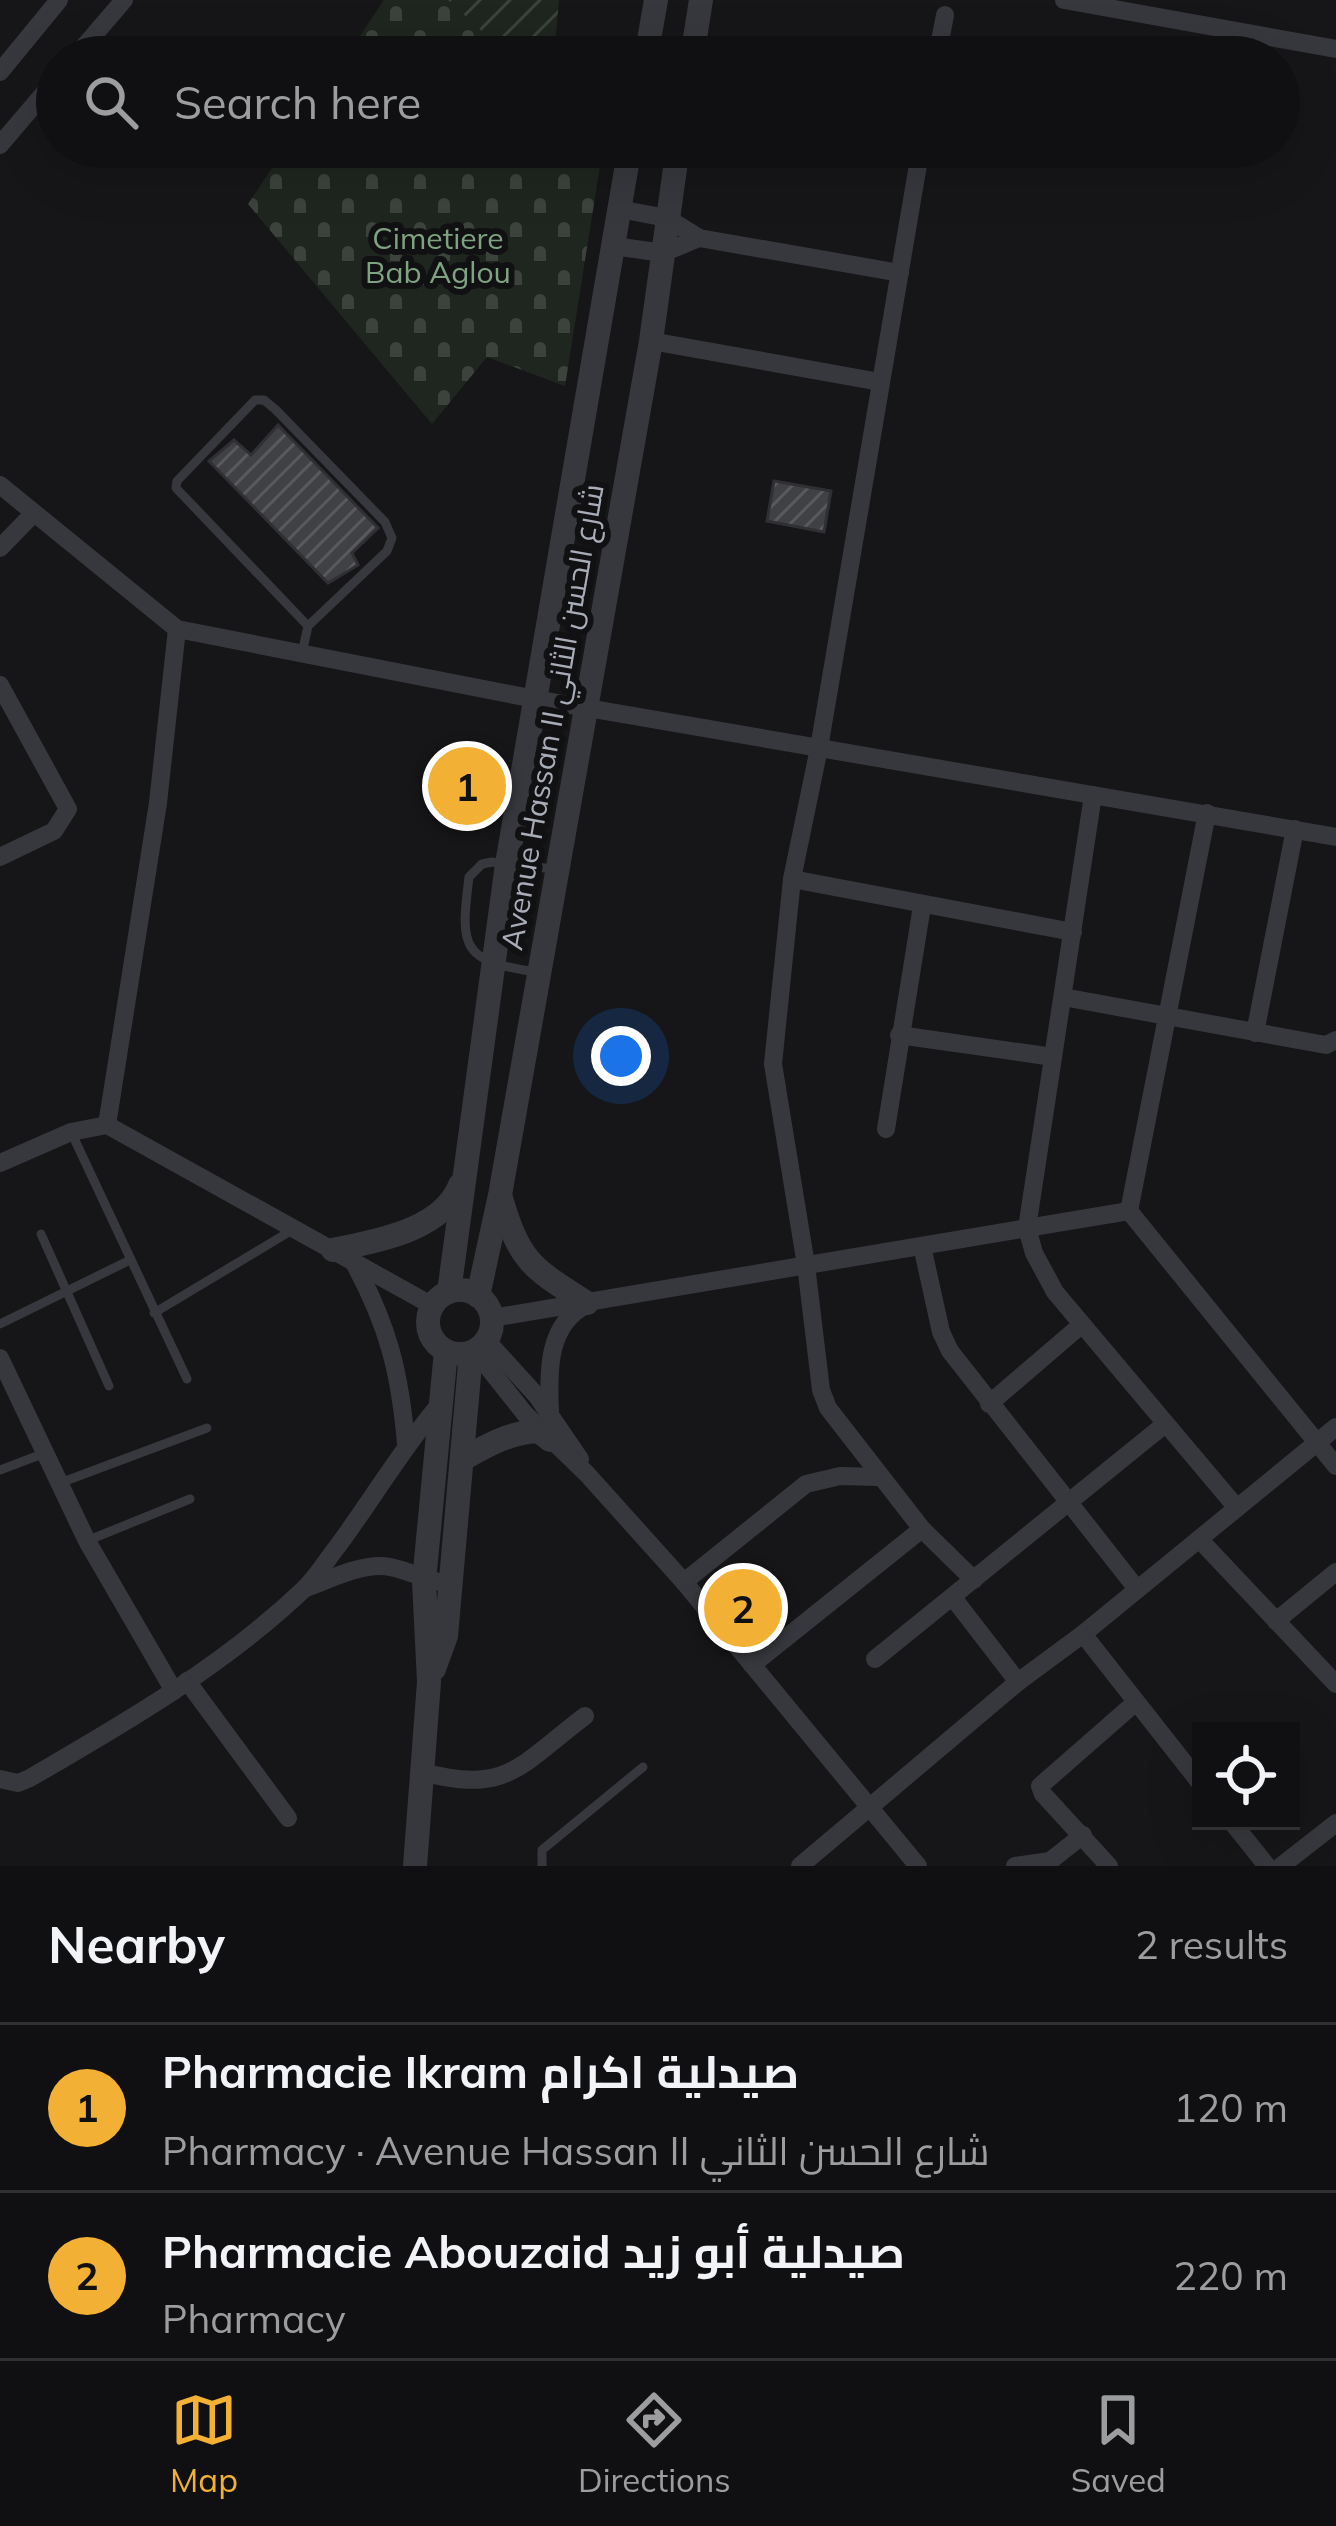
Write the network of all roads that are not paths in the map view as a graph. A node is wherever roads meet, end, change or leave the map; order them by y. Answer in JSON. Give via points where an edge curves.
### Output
{"nodes":[{"id":1,"x":59,"y":0,"type":"edge"},
{"id":2,"x":124,"y":0,"type":"edge"},
{"id":3,"x":656,"y":0,"type":"edge"},
{"id":4,"x":701,"y":0,"type":"edge"},
{"id":5,"x":1064,"y":0,"type":"edge"},
{"id":6,"x":1091,"y":2,"type":"edge"},
{"id":7,"x":945,"y":15,"type":"dead end"},
{"id":8,"x":93,"y":36,"type":"edge"},
{"id":9,"x":650,"y":36,"type":"edge"},
{"id":10,"x":695,"y":36,"type":"edge"},
{"id":11,"x":941,"y":36,"type":"edge"},
{"id":12,"x":1268,"y":36,"type":"edge"},
{"id":13,"x":1300,"y":42,"type":"edge"},
{"id":14,"x":1336,"y":49,"type":"edge"},
{"id":15,"x":0,"y":72,"type":"edge"},
{"id":16,"x":36,"y":103,"type":"edge"},
{"id":17,"x":0,"y":145,"type":"edge"},
{"id":18,"x":626,"y":168,"type":"edge"},
{"id":19,"x":675,"y":168,"type":"edge"},
{"id":20,"x":918,"y":168,"type":"edge"},
{"id":21,"x":619,"y":208,"type":"junction"},
{"id":22,"x":668,"y":218,"type":"junction"},
{"id":23,"x":699,"y":238,"type":"junction"},
{"id":24,"x":614,"y":246,"type":"junction"},
{"id":25,"x":663,"y":253,"type":"junction"},
{"id":26,"x":900,"y":273,"type":"junction"},
{"id":27,"x":651,"y":341,"type":"junction"},
{"id":28,"x":880,"y":382,"type":"junction"},
{"id":29,"x":0,"y":485,"type":"edge"},
{"id":30,"x":34,"y":512,"type":"junction"},
{"id":31,"x":0,"y":548,"type":"edge"},
{"id":32,"x":308,"y":626,"type":"junction"},
{"id":33,"x":177,"y":629,"type":"junction"},
{"id":34,"x":302,"y":653,"type":"junction"},
{"id":35,"x":0,"y":685,"type":"edge"},
{"id":36,"x":535,"y":699,"type":"junction"},
{"id":37,"x":583,"y":706,"type":"junction"},
{"id":38,"x":819,"y":748,"type":"junction"},
{"id":39,"x":1093,"y":795,"type":"junction"},
{"id":40,"x":1207,"y":813,"type":"junction"},
{"id":41,"x":1294,"y":829,"type":"junction"},
{"id":42,"x":1336,"y":836,"type":"edge"},
{"id":43,"x":0,"y":857,"type":"edge"},
{"id":44,"x":507,"y":864,"type":"junction"},
{"id":45,"x":558,"y":869,"type":"junction"},
{"id":46,"x":792,"y":880,"type":"junction"},
{"id":47,"x":922,"y":906,"type":"junction"},
{"id":48,"x":1072,"y":932,"type":"junction"},
{"id":49,"x":492,"y":966,"type":"junction"},
{"id":50,"x":539,"y":973,"type":"junction"},
{"id":51,"x":1063,"y":997,"type":"junction"},
{"id":52,"x":1167,"y":1016,"type":"junction"},
{"id":53,"x":1255,"y":1033,"type":"junction"},
{"id":54,"x":899,"y":1035,"type":"junction"},
{"id":55,"x":1336,"y":1040,"type":"edge"},
{"id":56,"x":1053,"y":1058,"type":"junction"},
{"id":57,"x":107,"y":1125,"type":"junction"},
{"id":58,"x":886,"y":1129,"type":"dead end"},
{"id":59,"x":71,"y":1132,"type":"junction"},
{"id":60,"x":0,"y":1163,"type":"edge"},
{"id":61,"x":463,"y":1177,"type":"junction"},
{"id":62,"x":500,"y":1195,"type":"junction"},
{"id":63,"x":1130,"y":1211,"type":"junction"},
{"id":64,"x":1027,"y":1228,"type":"junction"},
{"id":65,"x":294,"y":1229,"type":"junction"},
{"id":66,"x":41,"y":1234,"type":"dead end"},
{"id":67,"x":922,"y":1246,"type":"junction"},
{"id":68,"x":343,"y":1256,"type":"junction"},
{"id":69,"x":128,"y":1261,"type":"junction"},
{"id":70,"x":806,"y":1265,"type":"junction"},
{"id":71,"x":68,"y":1289,"type":"junction"},
{"id":72,"x":478,"y":1295,"type":"junction"},
{"id":73,"x":441,"y":1299,"type":"junction"},
{"id":74,"x":592,"y":1302,"type":"junction"},
{"id":75,"x":154,"y":1313,"type":"junction"},
{"id":76,"x":0,"y":1324,"type":"edge"},
{"id":77,"x":1080,"y":1326,"type":"junction"},
{"id":78,"x":474,"y":1343,"type":"junction"},
{"id":79,"x":0,"y":1358,"type":"edge"},
{"id":80,"x":187,"y":1379,"type":"dead end"},
{"id":81,"x":109,"y":1386,"type":"dead end"},
{"id":82,"x":988,"y":1404,"type":"junction"},
{"id":83,"x":439,"y":1405,"type":"junction"},
{"id":84,"x":1164,"y":1425,"type":"junction"},
{"id":85,"x":1336,"y":1427,"type":"edge"},
{"id":86,"x":207,"y":1428,"type":"dead end"},
{"id":87,"x":550,"y":1428,"type":"junction"},
{"id":88,"x":1317,"y":1443,"type":"junction"},
{"id":89,"x":406,"y":1444,"type":"junction"},
{"id":90,"x":45,"y":1453,"type":"junction"},
{"id":91,"x":463,"y":1459,"type":"junction"},
{"id":92,"x":1336,"y":1466,"type":"edge"},
{"id":93,"x":0,"y":1470,"type":"edge"},
{"id":94,"x":878,"y":1477,"type":"junction"},
{"id":95,"x":59,"y":1484,"type":"junction"},
{"id":96,"x":190,"y":1499,"type":"dead end"},
{"id":97,"x":1068,"y":1504,"type":"junction"},
{"id":98,"x":1237,"y":1508,"type":"junction"},
{"id":99,"x":922,"y":1529,"type":"junction"},
{"id":100,"x":1199,"y":1539,"type":"junction"},
{"id":101,"x":87,"y":1540,"type":"junction"},
{"id":102,"x":1336,"y":1572,"type":"edge"},
{"id":103,"x":974,"y":1580,"type":"junction"},
{"id":104,"x":437,"y":1582,"type":"junction"},
{"id":105,"x":684,"y":1582,"type":"junction"},
{"id":106,"x":306,"y":1588,"type":"junction"},
{"id":107,"x":1137,"y":1589,"type":"junction"},
{"id":108,"x":954,"y":1599,"type":"junction"},
{"id":109,"x":1276,"y":1621,"type":"junction"},
{"id":110,"x":1083,"y":1634,"type":"junction"},
{"id":111,"x":874,"y":1659,"type":"dead end"},
{"id":112,"x":752,"y":1665,"type":"junction"},
{"id":113,"x":1018,"y":1682,"type":"junction"},
{"id":114,"x":1336,"y":1684,"type":"edge"},
{"id":115,"x":181,"y":1686,"type":"junction"},
{"id":116,"x":1136,"y":1702,"type":"junction"},
{"id":117,"x":585,"y":1716,"type":"dead end"},
{"id":118,"x":643,"y":1767,"type":"dead end"},
{"id":119,"x":422,"y":1772,"type":"junction"},
{"id":120,"x":1192,"y":1773,"type":"edge"},
{"id":121,"x":0,"y":1779,"type":"edge"},
{"id":122,"x":872,"y":1808,"type":"junction"},
{"id":123,"x":288,"y":1818,"type":"dead end"},
{"id":124,"x":1336,"y":1823,"type":"edge"},
{"id":125,"x":1238,"y":1830,"type":"edge"},
{"id":126,"x":1083,"y":1834,"type":"junction"},
{"id":127,"x":415,"y":1866,"type":"edge"},
{"id":128,"x":542,"y":1866,"type":"edge"},
{"id":129,"x":800,"y":1866,"type":"edge"},
{"id":130,"x":918,"y":1866,"type":"edge"},
{"id":131,"x":1015,"y":1866,"type":"edge"},
{"id":132,"x":1109,"y":1866,"type":"edge"},
{"id":133,"x":1267,"y":1866,"type":"edge"},
{"id":134,"x":1281,"y":1866,"type":"edge"}],
"edges":[{"from":1,"to":15,"type":"street"},
{"from":2,"to":8,"type":"street"},
{"from":3,"to":9,"type":"street"},
{"from":4,"to":10,"type":"street"},
{"from":5,"to":6,"type":"street"},
{"from":6,"to":12,"type":"street"},
{"from":7,"to":11,"type":"street"},
{"from":13,"to":14,"type":"street"},
{"from":16,"to":17,"type":"street"},
{"from":18,"to":21,"type":"street","name":"Avenue Hassan II شارع الحسن الثاني"},
{"from":19,"to":22,"type":"street","name":"Avenue Hassan II شارع الحسن الثاني"},
{"from":20,"to":26,"type":"street"},
{"from":21,"to":22,"type":"street"},
{"from":21,"to":24,"type":"street","name":"Avenue Hassan II شارع الحسن الثاني"},
{"from":22,"to":23,"type":"street"},
{"from":22,"to":25,"type":"street","name":"Avenue Hassan II شارع الحسن الثاني"},
{"from":23,"to":25,"type":"street"},
{"from":23,"to":26,"type":"street"},
{"from":24,"to":25,"type":"street"},
{"from":24,"to":36,"type":"street","name":"Avenue Hassan II شارع الحسن الثاني"},
{"from":25,"to":27,"type":"street","name":"Avenue Hassan II شارع الحسن الثاني"},
{"from":26,"to":28,"type":"street"},
{"from":27,"to":28,"type":"street"},
{"from":27,"to":37,"type":"street","name":"Avenue Hassan II شارع الحسن الثاني"},
{"from":28,"to":38,"type":"street"},
{"from":29,"to":30,"type":"street"},
{"from":30,"to":31,"type":"street"},
{"from":30,"to":33,"type":"street"},
{"from":32,"to":32,"type":"lane","via":[[176,488],[254,400],[277,410],[390,531],[387,550]]},
{"from":32,"to":34,"type":"lane"},
{"from":33,"to":34,"type":"street"},
{"from":33,"to":57,"type":"street"},
{"from":34,"to":36,"type":"street"},
{"from":35,"to":43,"type":"street","via":[[68,809],[54,831]]},
{"from":36,"to":37,"type":"street"},
{"from":36,"to":44,"type":"street","name":"Avenue Hassan II شارع الحسن الثاني"},
{"from":37,"to":38,"type":"street"},
{"from":37,"to":45,"type":"street","name":"Avenue Hassan II شارع الحسن الثاني"},
{"from":38,"to":39,"type":"street"},
{"from":38,"to":46,"type":"street"},
{"from":39,"to":40,"type":"street"},
{"from":39,"to":48,"type":"street"},
{"from":40,"to":41,"type":"street"},
{"from":40,"to":52,"type":"street"},
{"from":41,"to":42,"type":"street"},
{"from":41,"to":53,"type":"street"},
{"from":44,"to":45,"type":"lane"},
{"from":44,"to":49,"type":"street","name":"Avenue Hassan II شارع الحسن الثاني"},
{"from":44,"to":49,"type":"lane","via":[[482,864],[469,877],[464,933]]},
{"from":45,"to":50,"type":"street","name":"Avenue Hassan II شارع الحسن الثاني"},
{"from":46,"to":47,"type":"street"},
{"from":46,"to":70,"type":"street","via":[[772,1064]]},
{"from":47,"to":48,"type":"street"},
{"from":47,"to":54,"type":"street"},
{"from":48,"to":51,"type":"street"},
{"from":49,"to":50,"type":"lane"},
{"from":49,"to":61,"type":"street","name":"Avenue Hassan II شارع الحسن الثاني"},
{"from":50,"to":62,"type":"street","name":"Avenue Hassan II شارع الحسن الثاني"},
{"from":51,"to":52,"type":"street"},
{"from":51,"to":56,"type":"street"},
{"from":52,"to":53,"type":"street"},
{"from":52,"to":63,"type":"street"},
{"from":53,"to":55,"type":"street"},
{"from":54,"to":56,"type":"street"},
{"from":54,"to":58,"type":"street"},
{"from":56,"to":64,"type":"street"},
{"from":57,"to":59,"type":"street"},
{"from":57,"to":65,"type":"street"},
{"from":59,"to":60,"type":"street"},
{"from":59,"to":69,"type":"lane"},
{"from":61,"to":68,"type":"street","via":[[455,1197],[425,1221]]},
{"from":61,"to":73,"type":"street","name":"Avenue Hassan II شارع الحسن الثاني"},
{"from":62,"to":72,"type":"street","name":"Avenue Hassan II شارع الحسن الثاني"},
{"from":62,"to":74,"type":"street","via":[[532,1268]]},
{"from":63,"to":64,"type":"street"},
{"from":63,"to":88,"type":"street"},
{"from":64,"to":67,"type":"street"},
{"from":64,"to":77,"type":"street","via":[[1042,1273]]},
{"from":65,"to":68,"type":"street"},
{"from":65,"to":75,"type":"lane"},
{"from":66,"to":71,"type":"lane"},
{"from":67,"to":70,"type":"street"},
{"from":67,"to":82,"type":"street","via":[[941,1332]]},
{"from":68,"to":73,"type":"street"},
{"from":68,"to":89,"type":"street","via":[[385,1324]]},
{"from":69,"to":71,"type":"lane"},
{"from":69,"to":75,"type":"lane"},
{"from":70,"to":74,"type":"street"},
{"from":70,"to":94,"type":"street","via":[[821,1390]]},
{"from":71,"to":76,"type":"lane"},
{"from":71,"to":81,"type":"lane"},
{"from":72,"to":73,"type":"street"},
{"from":72,"to":78,"type":"street"},
{"from":73,"to":78,"type":"street","via":[[429,1328],[433,1340]]},
{"from":74,"to":78,"type":"street"},
{"from":74,"to":87,"type":"street","via":[[554,1343]]},
{"from":75,"to":80,"type":"lane"},
{"from":77,"to":82,"type":"street"},
{"from":77,"to":84,"type":"street"},
{"from":78,"to":83,"type":"street"},
{"from":78,"to":87,"type":"street"},
{"from":78,"to":91,"type":"street"},
{"from":79,"to":90,"type":"street"},
{"from":82,"to":97,"type":"street"},
{"from":83,"to":89,"type":"street"},
{"from":83,"to":104,"type":"street"},
{"from":84,"to":97,"type":"street"},
{"from":84,"to":98,"type":"street"},
{"from":85,"to":88,"type":"street"},
{"from":86,"to":95,"type":"lane"},
{"from":87,"to":91,"type":"street","via":[[498,1440]]},
{"from":87,"to":105,"type":"street"},
{"from":88,"to":92,"type":"street"},
{"from":88,"to":98,"type":"street"},
{"from":89,"to":106,"type":"street"},
{"from":90,"to":93,"type":"lane"},
{"from":90,"to":95,"type":"street"},
{"from":91,"to":104,"type":"street"},
{"from":94,"to":99,"type":"street"},
{"from":94,"to":105,"type":"street","via":[[806,1484]]},
{"from":95,"to":101,"type":"street"},
{"from":96,"to":101,"type":"lane"},
{"from":97,"to":103,"type":"street"},
{"from":97,"to":107,"type":"street"},
{"from":98,"to":100,"type":"street"},
{"from":99,"to":103,"type":"street"},
{"from":99,"to":112,"type":"street"},
{"from":100,"to":107,"type":"street"},
{"from":100,"to":109,"type":"street"},
{"from":101,"to":115,"type":"street"},
{"from":102,"to":109,"type":"street"},
{"from":103,"to":108,"type":"street"},
{"from":104,"to":106,"type":"street","via":[[386,1566]]},
{"from":104,"to":119,"type":"street","via":[[446,1636],[429,1682]]},
{"from":105,"to":112,"type":"street"},
{"from":106,"to":115,"type":"street"},
{"from":107,"to":110,"type":"street"},
{"from":108,"to":111,"type":"street"},
{"from":108,"to":113,"type":"street"},
{"from":109,"to":114,"type":"street"},
{"from":110,"to":113,"type":"street"},
{"from":110,"to":116,"type":"street"},
{"from":112,"to":122,"type":"street"},
{"from":113,"to":122,"type":"street"},
{"from":115,"to":121,"type":"street","via":[[30,1778]]},
{"from":115,"to":123,"type":"street"},
{"from":116,"to":120,"type":"street"},
{"from":116,"to":126,"type":"street","via":[[1040,1786]]},
{"from":117,"to":119,"type":"street","via":[[506,1776],[461,1782]]},
{"from":118,"to":128,"type":"lane","via":[[542,1850]]},
{"from":119,"to":127,"type":"street"},
{"from":122,"to":129,"type":"street"},
{"from":122,"to":130,"type":"street"},
{"from":124,"to":134,"type":"street"},
{"from":125,"to":133,"type":"street"},
{"from":126,"to":131,"type":"street","via":[[1050,1861]]},
{"from":126,"to":132,"type":"street"}]}
